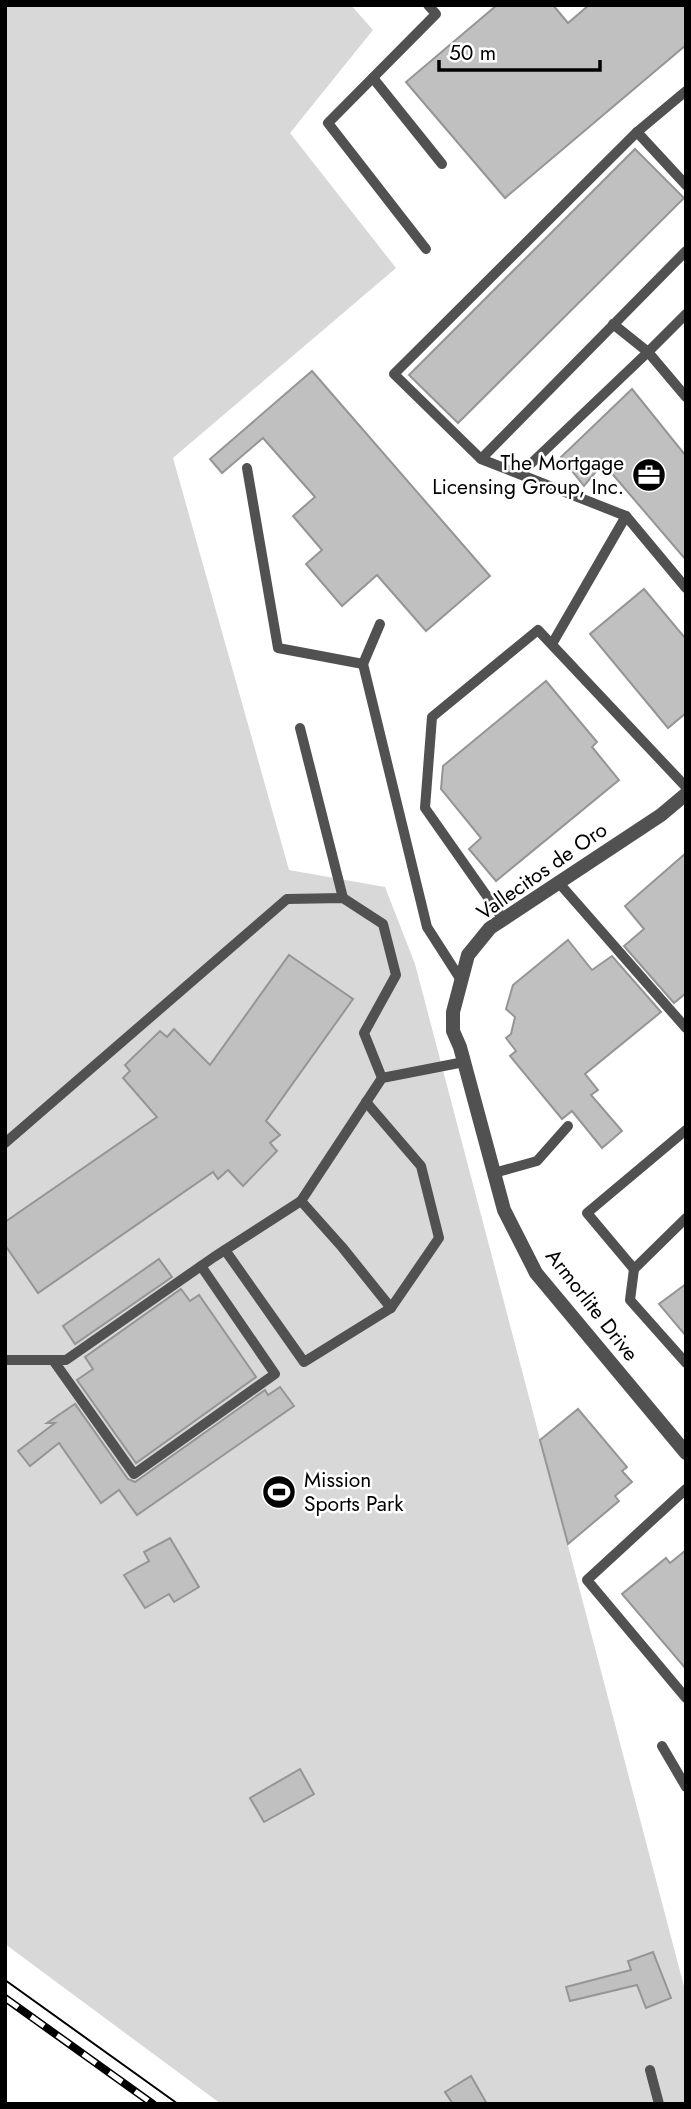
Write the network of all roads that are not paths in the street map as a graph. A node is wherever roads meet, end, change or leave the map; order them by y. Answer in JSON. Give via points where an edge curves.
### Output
{"nodes":[{"id":1,"x":428,"y":5,"type":"edge"},
{"id":2,"x":447,"y":5,"type":"edge"},
{"id":3,"x":436,"y":14,"type":"junction"},
{"id":4,"x":373,"y":78,"type":"junction"},
{"id":5,"x":686,"y":91,"type":"edge"},
{"id":6,"x":637,"y":132,"type":"junction"},
{"id":7,"x":442,"y":164,"type":"dead end"},
{"id":8,"x":686,"y":185,"type":"edge"},
{"id":9,"x":426,"y":249,"type":"dead end"},
{"id":10,"x":686,"y":251,"type":"edge"},
{"id":11,"x":686,"y":314,"type":"edge"},
{"id":12,"x":613,"y":324,"type":"junction"},
{"id":13,"x":648,"y":352,"type":"junction"},
{"id":14,"x":686,"y":397,"type":"edge"},
{"id":15,"x":481,"y":459,"type":"junction"},
{"id":16,"x":247,"y":468,"type":"dead end"},
{"id":17,"x":520,"y":474,"type":"junction"},
{"id":18,"x":626,"y":516,"type":"junction"},
{"id":19,"x":686,"y":588,"type":"edge"},
{"id":20,"x":380,"y":624,"type":"dead end"},
{"id":21,"x":552,"y":644,"type":"junction"},
{"id":22,"x":363,"y":664,"type":"junction"},
{"id":23,"x":300,"y":728,"type":"dead end"},
{"id":24,"x":686,"y":787,"type":"edge"},
{"id":25,"x":686,"y":794,"type":"edge"},
{"id":26,"x":559,"y":883,"type":"junction"},
{"id":27,"x":343,"y":898,"type":"junction"},
{"id":28,"x":503,"y":919,"type":"junction"},
{"id":29,"x":461,"y":980,"type":"junction"},
{"id":30,"x":686,"y":1028,"type":"edge"},
{"id":31,"x":460,"y":1047,"type":"joint"},
{"id":32,"x":464,"y":1062,"type":"junction"},
{"id":33,"x":382,"y":1078,"type":"junction"},
{"id":34,"x":366,"y":1102,"type":"junction"},
{"id":35,"x":568,"y":1126,"type":"dead end"},
{"id":36,"x":686,"y":1130,"type":"edge"},
{"id":37,"x":5,"y":1143,"type":"edge"},
{"id":38,"x":494,"y":1173,"type":"junction"},
{"id":39,"x":301,"y":1201,"type":"junction"},
{"id":40,"x":686,"y":1218,"type":"edge"},
{"id":41,"x":225,"y":1250,"type":"junction"},
{"id":42,"x":201,"y":1266,"type":"junction"},
{"id":43,"x":634,"y":1269,"type":"junction"},
{"id":44,"x":391,"y":1308,"type":"junction"},
{"id":45,"x":5,"y":1360,"type":"edge"},
{"id":46,"x":53,"y":1360,"type":"junction"},
{"id":47,"x":686,"y":1363,"type":"edge"},
{"id":48,"x":686,"y":1453,"type":"edge"},
{"id":49,"x":686,"y":1489,"type":"edge"},
{"id":50,"x":686,"y":1698,"type":"edge"},
{"id":51,"x":662,"y":1746,"type":"dead end"},
{"id":52,"x":686,"y":1787,"type":"edge"},
{"id":53,"x":650,"y":2070,"type":"dead end"},
{"id":54,"x":659,"y":2104,"type":"edge"}],
"edges":[{"from":1,"to":3,"type":"lane"},
{"from":2,"to":3,"type":"lane"},
{"from":3,"to":4,"type":"lane"},
{"from":4,"to":7,"type":"lane"},
{"from":4,"to":9,"type":"lane","via":[[328,123]]},
{"from":5,"to":6,"type":"lane"},
{"from":6,"to":8,"type":"lane"},
{"from":6,"to":15,"type":"lane","via":[[394,374]]},
{"from":10,"to":12,"type":"lane"},
{"from":11,"to":13,"type":"lane"},
{"from":12,"to":13,"type":"lane"},
{"from":12,"to":15,"type":"lane"},
{"from":13,"to":14,"type":"lane"},
{"from":13,"to":17,"type":"lane"},
{"from":15,"to":17,"type":"lane"},
{"from":16,"to":22,"type":"lane","via":[[278,648]]},
{"from":17,"to":18,"type":"lane"},
{"from":18,"to":19,"type":"lane"},
{"from":18,"to":21,"type":"lane"},
{"from":20,"to":22,"type":"lane"},
{"from":21,"to":24,"type":"lane"},
{"from":21,"to":28,"type":"lane","via":[[538,630],[432,718],[425,808]]},
{"from":22,"to":29,"type":"lane","via":[[427,927]]},
{"from":23,"to":27,"type":"lane"},
{"from":25,"to":26,"type":"street","name":"Vallecitos de Oro"},
{"from":26,"to":28,"type":"street","name":"Vallecitos de Oro"},
{"from":26,"to":30,"type":"lane"},
{"from":27,"to":33,"type":"lane","via":[[383,924],[397,975],[364,1033]]},
{"from":27,"to":37,"type":"lane","via":[[287,899]]},
{"from":28,"to":29,"type":"street","name":"Vallecitos de Oro","via":[[468,956]]},
{"from":29,"to":31,"type":"street","name":"Vallecitos de Oro","via":[[453,1012],[453,1031]]},
{"from":31,"to":32,"type":"street","name":"Armorlite Drive"},
{"from":32,"to":33,"type":"lane"},
{"from":32,"to":38,"type":"street","name":"Armorlite Drive"},
{"from":33,"to":34,"type":"lane"},
{"from":34,"to":39,"type":"lane"},
{"from":34,"to":44,"type":"lane","via":[[421,1166],[439,1238]]},
{"from":35,"to":38,"type":"lane","via":[[537,1161]]},
{"from":36,"to":43,"type":"lane","via":[[587,1213]]},
{"from":38,"to":48,"type":"street","name":"Armorlite Drive","via":[[504,1210],[536,1273]]},
{"from":39,"to":41,"type":"lane"},
{"from":39,"to":44,"type":"lane"},
{"from":40,"to":43,"type":"lane"},
{"from":41,"to":42,"type":"lane"},
{"from":41,"to":44,"type":"lane","via":[[304,1362]]},
{"from":42,"to":46,"type":"lane","via":[[66,1360]]},
{"from":42,"to":46,"type":"lane","via":[[275,1374],[134,1474]]},
{"from":43,"to":47,"type":"lane","via":[[630,1300]]},
{"from":45,"to":46,"type":"lane"},
{"from":49,"to":50,"type":"lane","via":[[587,1580]]},
{"from":51,"to":52,"type":"lane"},
{"from":53,"to":54,"type":"lane"}]}
